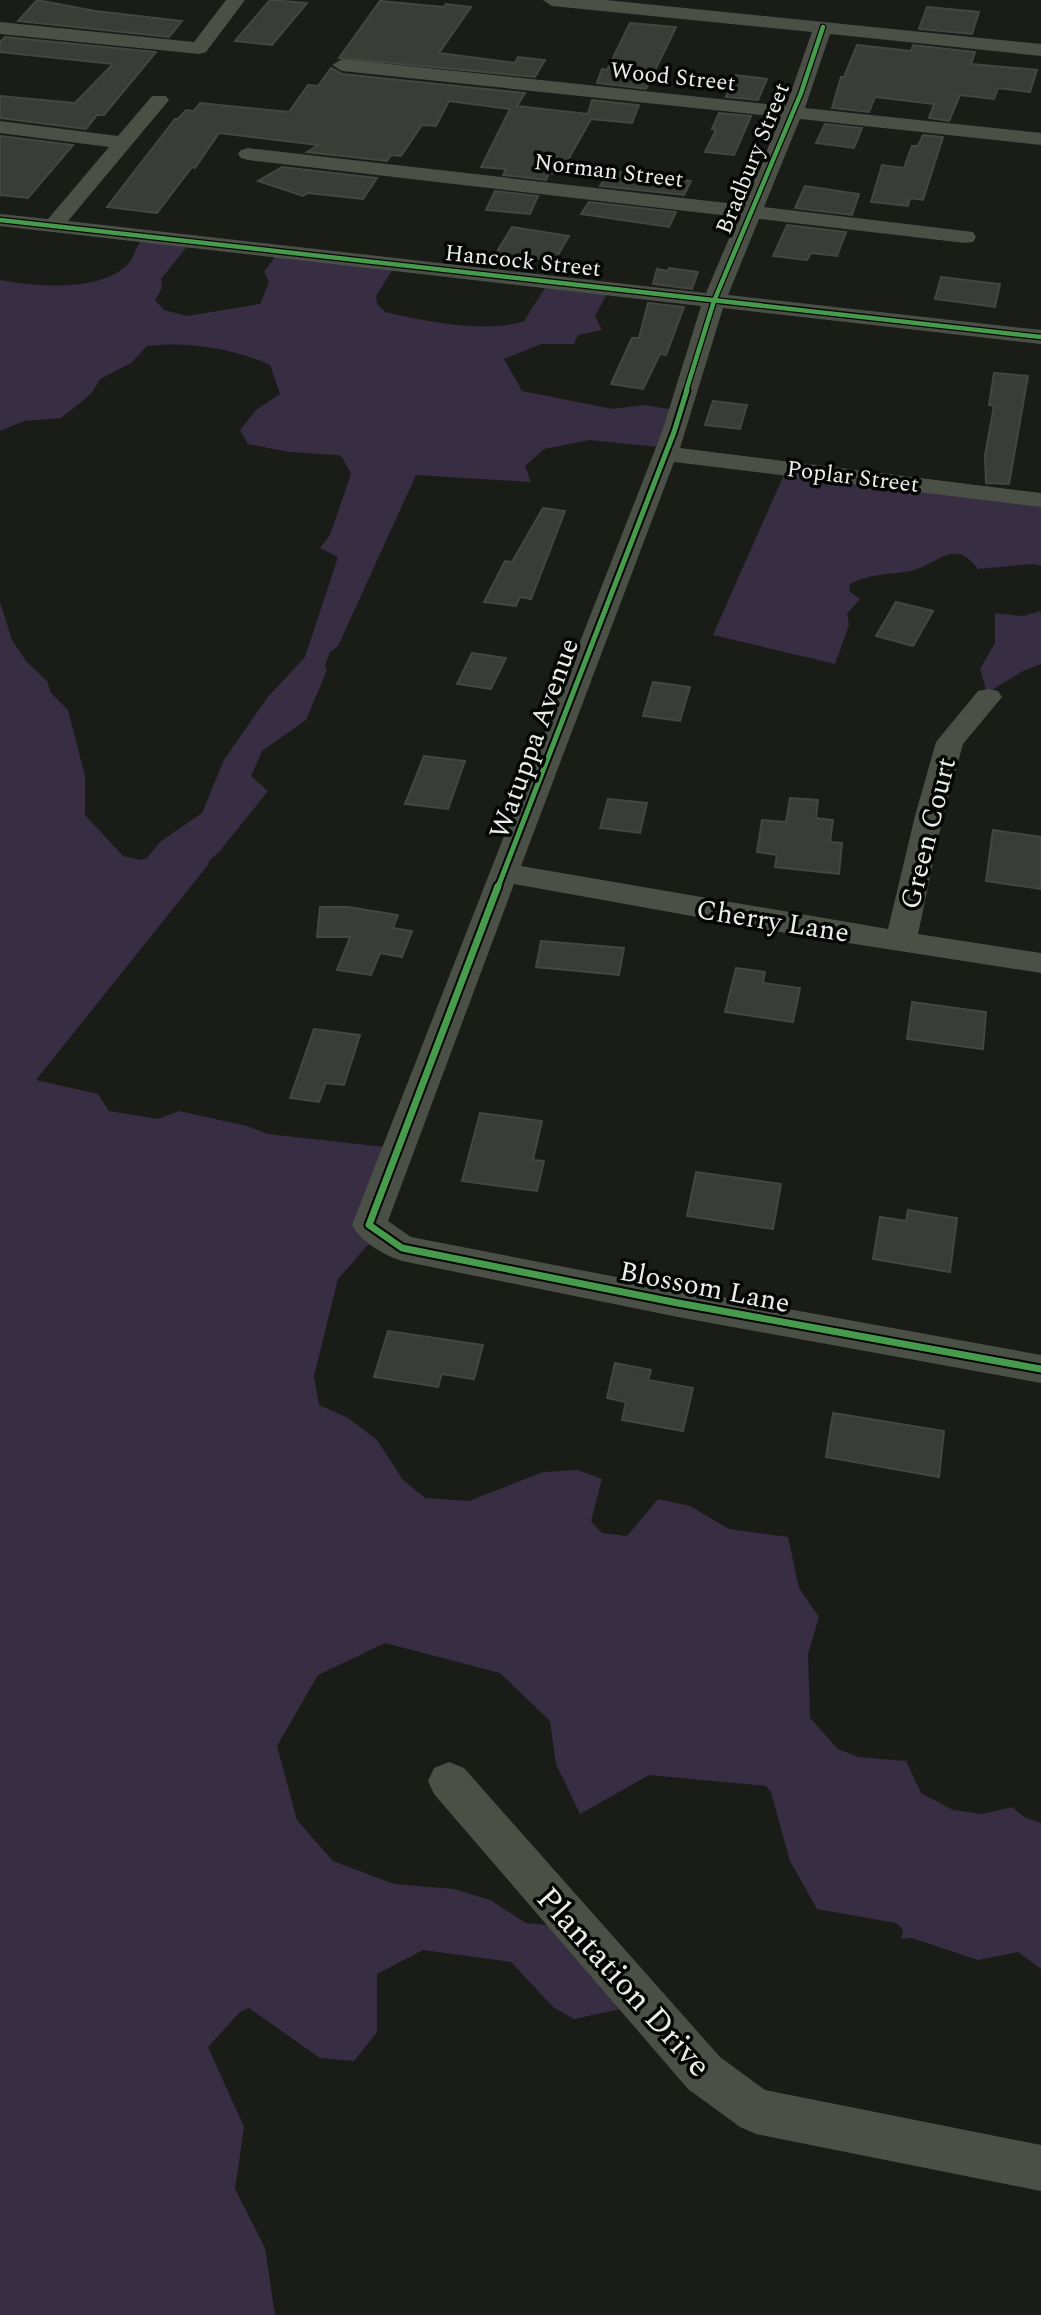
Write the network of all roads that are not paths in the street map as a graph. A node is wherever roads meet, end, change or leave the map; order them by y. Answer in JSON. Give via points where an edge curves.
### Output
{"nodes":[{"id":1,"x":236,"y":0,"type":"edge"},
{"id":2,"x":552,"y":0,"type":"edge"},
{"id":3,"x":822,"y":27,"type":"junction"},
{"id":4,"x":0,"y":29,"type":"edge"},
{"id":5,"x":1041,"y":50,"type":"edge"},
{"id":6,"x":342,"y":65,"type":"dead end"},
{"id":7,"x":159,"y":100,"type":"dead end"},
{"id":8,"x":792,"y":113,"type":"junction"},
{"id":9,"x":0,"y":127,"type":"edge"},
{"id":10,"x":1041,"y":139,"type":"edge"},
{"id":11,"x":121,"y":142,"type":"junction"},
{"id":12,"x":248,"y":154,"type":"dead end"},
{"id":13,"x":751,"y":213,"type":"junction"},
{"id":14,"x":0,"y":220,"type":"edge"},
{"id":15,"x":53,"y":226,"type":"junction"},
{"id":16,"x":965,"y":237,"type":"dead end"},
{"id":17,"x":714,"y":301,"type":"junction"},
{"id":18,"x":1041,"y":337,"type":"edge"},
{"id":19,"x":665,"y":454,"type":"junction"},
{"id":20,"x":1041,"y":500,"type":"edge"},
{"id":21,"x":988,"y":697,"type":"dead end"},
{"id":22,"x":505,"y":873,"type":"junction"},
{"id":23,"x":901,"y":940,"type":"junction"},
{"id":24,"x":1041,"y":962,"type":"edge"},
{"id":25,"x":369,"y":1225,"type":"joint"},
{"id":26,"x":1041,"y":1369,"type":"edge"},
{"id":27,"x":449,"y":1782,"type":"dead end"},
{"id":28,"x":1041,"y":2168,"type":"edge"}],
"edges":[{"from":1,"to":4,"type":"street","via":[[199,48]]},
{"from":2,"to":3,"type":"street"},
{"from":3,"to":5,"type":"street"},
{"from":3,"to":8,"type":"street","name":"Bradbury Street"},
{"from":6,"to":8,"type":"street","name":"Wood Street"},
{"from":7,"to":11,"type":"street"},
{"from":8,"to":10,"type":"street","name":"Wood Street"},
{"from":8,"to":13,"type":"street","name":"Bradbury Street"},
{"from":9,"to":11,"type":"street"},
{"from":11,"to":15,"type":"street"},
{"from":12,"to":13,"type":"street","name":"Norman Street"},
{"from":13,"to":16,"type":"street","name":"Norman Street"},
{"from":13,"to":17,"type":"street","name":"Bradbury Street"},
{"from":14,"to":15,"type":"street","name":"Hancock Street"},
{"from":15,"to":17,"type":"street","name":"Hancock Street"},
{"from":17,"to":18,"type":"street","name":"Hancock Street"},
{"from":17,"to":19,"type":"street","name":"Watuppa Avenue"},
{"from":19,"to":20,"type":"street","name":"Poplar Street"},
{"from":19,"to":22,"type":"street","name":"Watuppa Avenue"},
{"from":21,"to":23,"type":"street","name":"Green Court","via":[[950,743]]},
{"from":22,"to":23,"type":"street","name":"Cherry Lane"},
{"from":22,"to":25,"type":"street","name":"Watuppa Avenue"},
{"from":23,"to":24,"type":"street","name":"Cherry Lane"},
{"from":25,"to":26,"type":"street","name":"Blossom Lane","via":[[402,1248]]},
{"from":27,"to":28,"type":"street","name":"Plantation Drive","via":[[704,2073],[757,2111]]}]}
